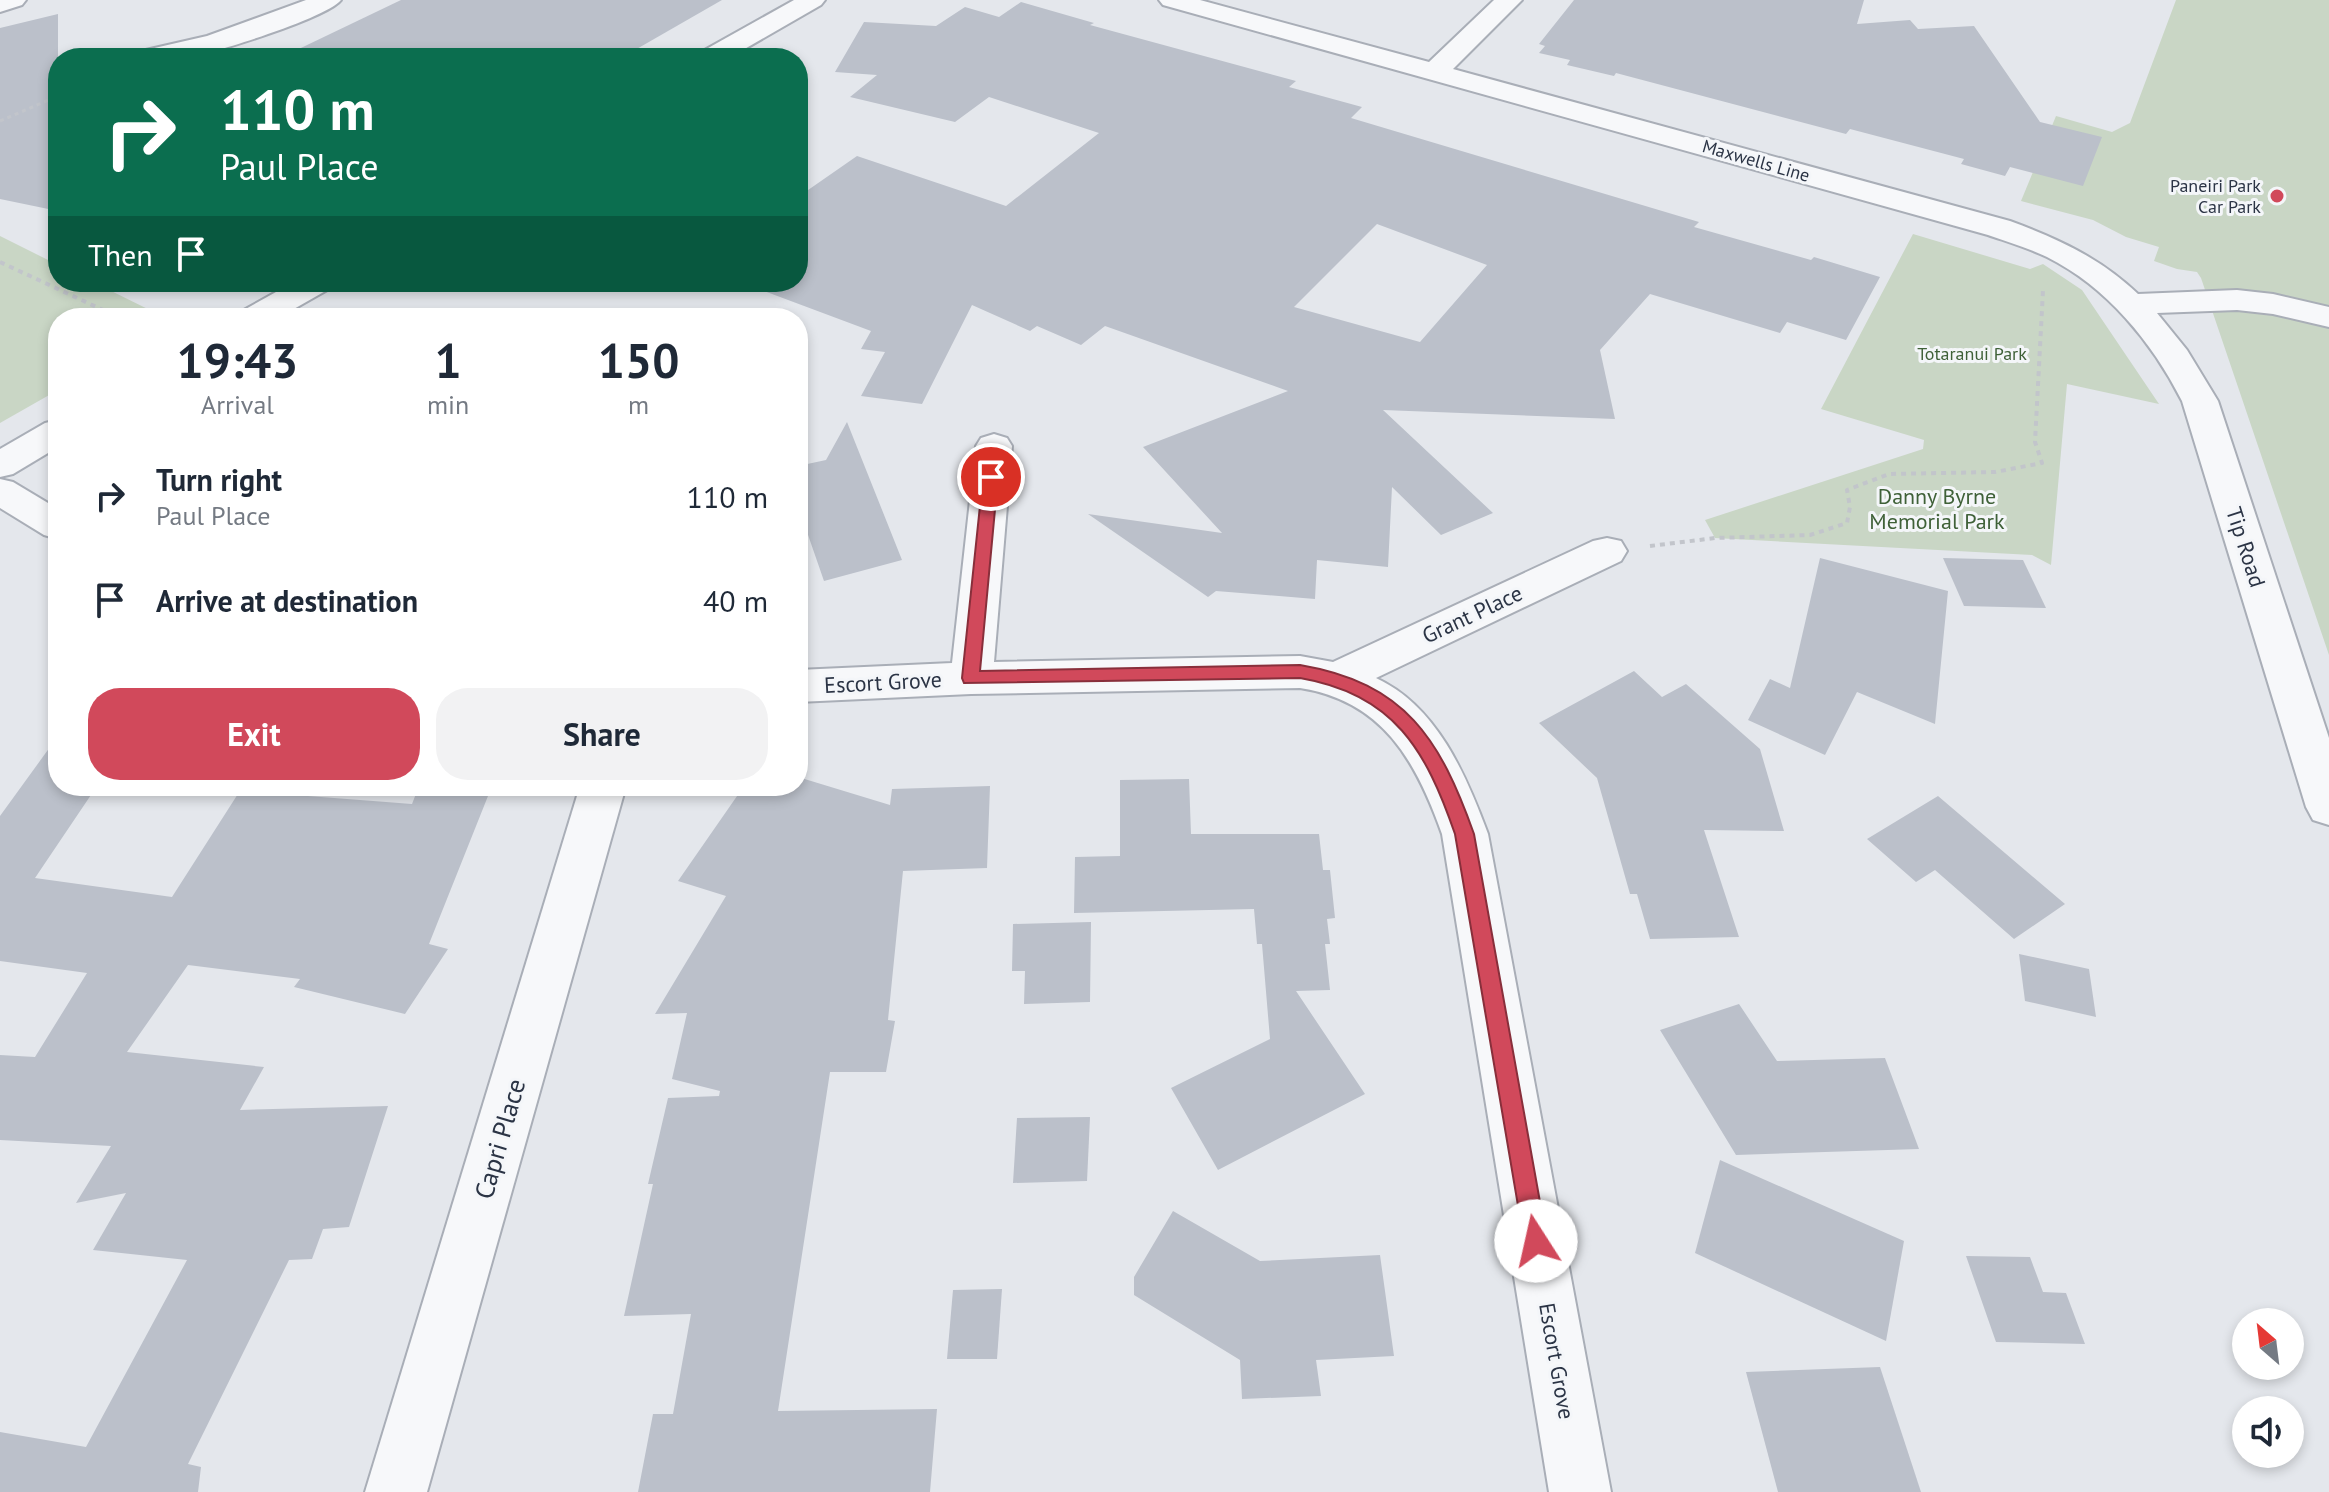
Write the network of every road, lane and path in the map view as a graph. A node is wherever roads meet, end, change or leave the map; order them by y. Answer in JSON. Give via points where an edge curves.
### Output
{"nodes":[{"id":1,"x":13,"y":0,"type":"edge"},
{"id":2,"x":328,"y":0,"type":"edge"},
{"id":3,"x":812,"y":0,"type":"edge"},
{"id":4,"x":1172,"y":0,"type":"edge"},
{"id":5,"x":1509,"y":0,"type":"edge"},
{"id":6,"x":0,"y":4,"type":"edge"},
{"id":7,"x":200,"y":48,"type":"edge"},
{"id":8,"x":728,"y":48,"type":"edge"},
{"id":9,"x":1435,"y":71,"type":"junction"},
{"id":10,"x":48,"y":100,"type":"edge"},
{"id":11,"x":0,"y":121,"type":"edge"},
{"id":12,"x":0,"y":262,"type":"edge"},
{"id":13,"x":2044,"y":275,"type":"dead end"},
{"id":14,"x":48,"y":284,"type":"edge"},
{"id":15,"x":64,"y":292,"type":"edge"},
{"id":16,"x":300,"y":292,"type":"edge"},
{"id":17,"x":2130,"y":304,"type":"junction"},
{"id":18,"x":99,"y":308,"type":"edge"},
{"id":19,"x":272,"y":308,"type":"edge"},
{"id":20,"x":2329,"y":317,"type":"edge"},
{"id":21,"x":48,"y":437,"type":"edge"},
{"id":22,"x":994,"y":446,"type":"dead end"},
{"id":23,"x":0,"y":465,"type":"edge"},
{"id":24,"x":0,"y":491,"type":"edge"},
{"id":25,"x":48,"y":520,"type":"edge"},
{"id":26,"x":1607,"y":551,"type":"joint"},
{"id":27,"x":971,"y":678,"type":"junction"},
{"id":28,"x":1337,"y":678,"type":"junction"},
{"id":29,"x":808,"y":686,"type":"edge"},
{"id":30,"x":600,"y":796,"type":"edge"},
{"id":31,"x":2329,"y":807,"type":"edge"},
{"id":32,"x":396,"y":1492,"type":"edge"},
{"id":33,"x":1580,"y":1492,"type":"edge"}],
"edges":[{"from":1,"to":6,"type":"street"},
{"from":2,"to":7,"type":"street"},
{"from":3,"to":8,"type":"street"},
{"from":4,"to":9,"type":"street","name":"Maxwells Line"},
{"from":5,"to":9,"type":"street"},
{"from":9,"to":17,"type":"street","name":"Maxwells Line","via":[[1999,228],[2062,252]]},
{"from":10,"to":11,"type":"path"},
{"from":12,"to":14,"type":"path"},
{"from":13,"to":26,"type":"path","via":[[2035,442],[2042,463],[1995,472],[1879,477],[1847,490],[1847,523],[1810,535],[1715,538]]},
{"from":15,"to":18,"type":"path"},
{"from":16,"to":19,"type":"street"},
{"from":17,"to":20,"type":"street","via":[[2237,300]]},
{"from":17,"to":31,"type":"street","name":"Tip Road","via":[[2185,370],[2200,401]]},
{"from":21,"to":23,"type":"street"},
{"from":22,"to":27,"type":"street"},
{"from":24,"to":25,"type":"street"},
{"from":26,"to":28,"type":"street","name":"Grant Place"},
{"from":27,"to":28,"type":"street","name":"Escort Grove","via":[[1300,672]]},
{"from":27,"to":29,"type":"street","name":"Escort Grove"},
{"from":28,"to":33,"type":"street","name":"Escort Grove","via":[[1377,697],[1414,733],[1445,779],[1465,834]]},
{"from":30,"to":32,"type":"street","name":"Capri Place"}]}
